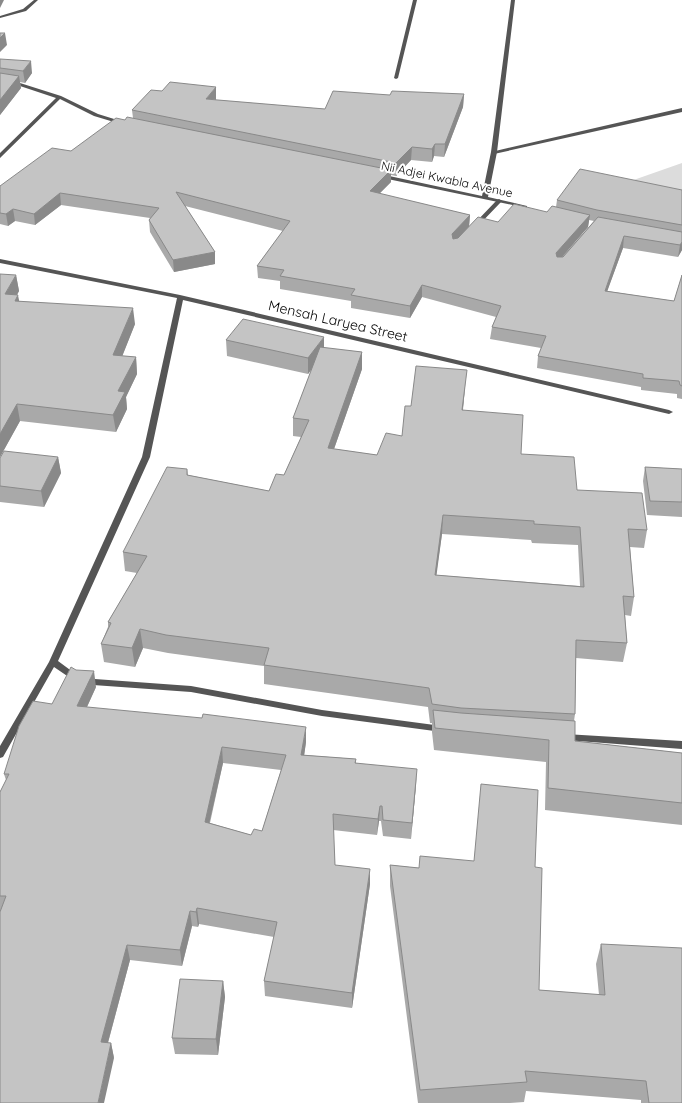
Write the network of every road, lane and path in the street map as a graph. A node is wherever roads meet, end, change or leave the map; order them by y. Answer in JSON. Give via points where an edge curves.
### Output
{"nodes":[{"id":1,"x":36,"y":0,"type":"edge"},
{"id":2,"x":415,"y":0,"type":"edge"},
{"id":3,"x":513,"y":0,"type":"edge"},
{"id":4,"x":0,"y":17,"type":"edge"},
{"id":5,"x":396,"y":78,"type":"dead end"},
{"id":6,"x":0,"y":82,"type":"edge"},
{"id":7,"x":59,"y":97,"type":"junction"},
{"id":8,"x":682,"y":110,"type":"edge"},
{"id":9,"x":130,"y":125,"type":"edge"},
{"id":10,"x":494,"y":152,"type":"junction"},
{"id":11,"x":0,"y":156,"type":"edge"},
{"id":12,"x":377,"y":175,"type":"edge"},
{"id":13,"x":485,"y":197,"type":"junction"},
{"id":14,"x":499,"y":201,"type":"junction"},
{"id":15,"x":528,"y":208,"type":"edge"},
{"id":16,"x":469,"y":232,"type":"edge"},
{"id":17,"x":0,"y":261,"type":"edge"},
{"id":18,"x":180,"y":296,"type":"junction"},
{"id":19,"x":669,"y":412,"type":"dead end"},
{"id":20,"x":53,"y":662,"type":"junction"},
{"id":21,"x":452,"y":730,"type":"edge"},
{"id":22,"x":555,"y":737,"type":"edge"},
{"id":23,"x":682,"y":744,"type":"edge"},
{"id":24,"x":0,"y":754,"type":"edge"}],
"edges":[{"from":1,"to":4,"type":"street","via":[[31,6],[17,13]]},
{"from":2,"to":5,"type":"street"},
{"from":3,"to":10,"type":"street"},
{"from":6,"to":7,"type":"street","via":[[18,84]]},
{"from":7,"to":9,"type":"street","via":[[96,115]]},
{"from":7,"to":11,"type":"street"},
{"from":8,"to":10,"type":"street"},
{"from":10,"to":13,"type":"street"},
{"from":12,"to":13,"type":"street","name":"Nii Adjei Kwabla Avenue"},
{"from":13,"to":14,"type":"street","name":"Nii Adjei Kwabla Avenue"},
{"from":14,"to":15,"type":"street","name":"Nii Adjei Kwabla Avenue"},
{"from":14,"to":16,"type":"street"},
{"from":17,"to":18,"type":"street","name":"Mensah Laryea Street"},
{"from":18,"to":19,"type":"street","name":"Mensah Laryea Street"},
{"from":18,"to":20,"type":"street","via":[[146,457]]},
{"from":20,"to":21,"type":"street","via":[[79,681],[191,689],[322,713]]},
{"from":20,"to":24,"type":"street"},
{"from":22,"to":23,"type":"street"}]}
